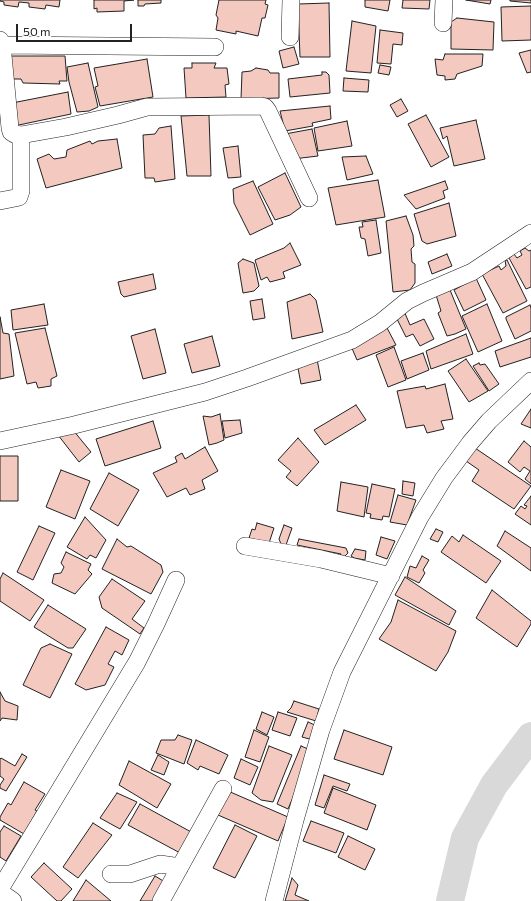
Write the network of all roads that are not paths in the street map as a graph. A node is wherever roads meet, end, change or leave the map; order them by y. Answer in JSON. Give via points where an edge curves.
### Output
{"nodes":[{"id":1,"x":291,"y":0,"type":"edge"},
{"id":2,"x":444,"y":0,"type":"edge"},
{"id":3,"x":443,"y":23,"type":"dead end"},
{"id":4,"x":290,"y":37,"type":"dead end"},
{"id":5,"x":1,"y":42,"type":"edge"},
{"id":6,"x":215,"y":47,"type":"dead end"},
{"id":7,"x":21,"y":135,"type":"junction"},
{"id":8,"x":309,"y":198,"type":"dead end"},
{"id":9,"x":0,"y":201,"type":"edge"},
{"id":10,"x":531,"y":233,"type":"edge"},
{"id":11,"x":531,"y":381,"type":"edge"},
{"id":12,"x":0,"y":441,"type":"edge"},
{"id":13,"x":245,"y":546,"type":"dead end"},
{"id":14,"x":391,"y":576,"type":"junction"},
{"id":15,"x":176,"y":580,"type":"dead end"},
{"id":16,"x":223,"y":788,"type":"dead end"},
{"id":17,"x":180,"y":867,"type":"junction"},
{"id":18,"x":111,"y":874,"type":"dead end"},
{"id":19,"x":0,"y":891,"type":"edge"},
{"id":20,"x":13,"y":901,"type":"edge"},
{"id":21,"x":161,"y":901,"type":"edge"},
{"id":22,"x":274,"y":901,"type":"edge"}],
"edges":[{"from":1,"to":4,"type":"street"},
{"from":2,"to":3,"type":"street"},
{"from":5,"to":6,"type":"street"},
{"from":5,"to":7,"type":"street","via":[[10,128],[14,134]]},
{"from":7,"to":8,"type":"street","via":[[147,107],[261,106],[268,111]]},
{"from":7,"to":9,"type":"street","via":[[21,191],[19,197]]},
{"from":10,"to":12,"type":"street","via":[[472,272],[407,301],[380,323],[352,340],[204,392]]},
{"from":11,"to":14,"type":"street","via":[[489,421],[453,466],[420,517]]},
{"from":13,"to":14,"type":"street","via":[[322,559]]},
{"from":14,"to":22,"type":"street","via":[[342,672],[321,730]]},
{"from":15,"to":19,"type":"street","via":[[137,662]]},
{"from":16,"to":17,"type":"street"},
{"from":17,"to":18,"type":"street","via":[[160,864],[130,874]]},
{"from":17,"to":21,"type":"street"},
{"from":19,"to":20,"type":"street"}]}
